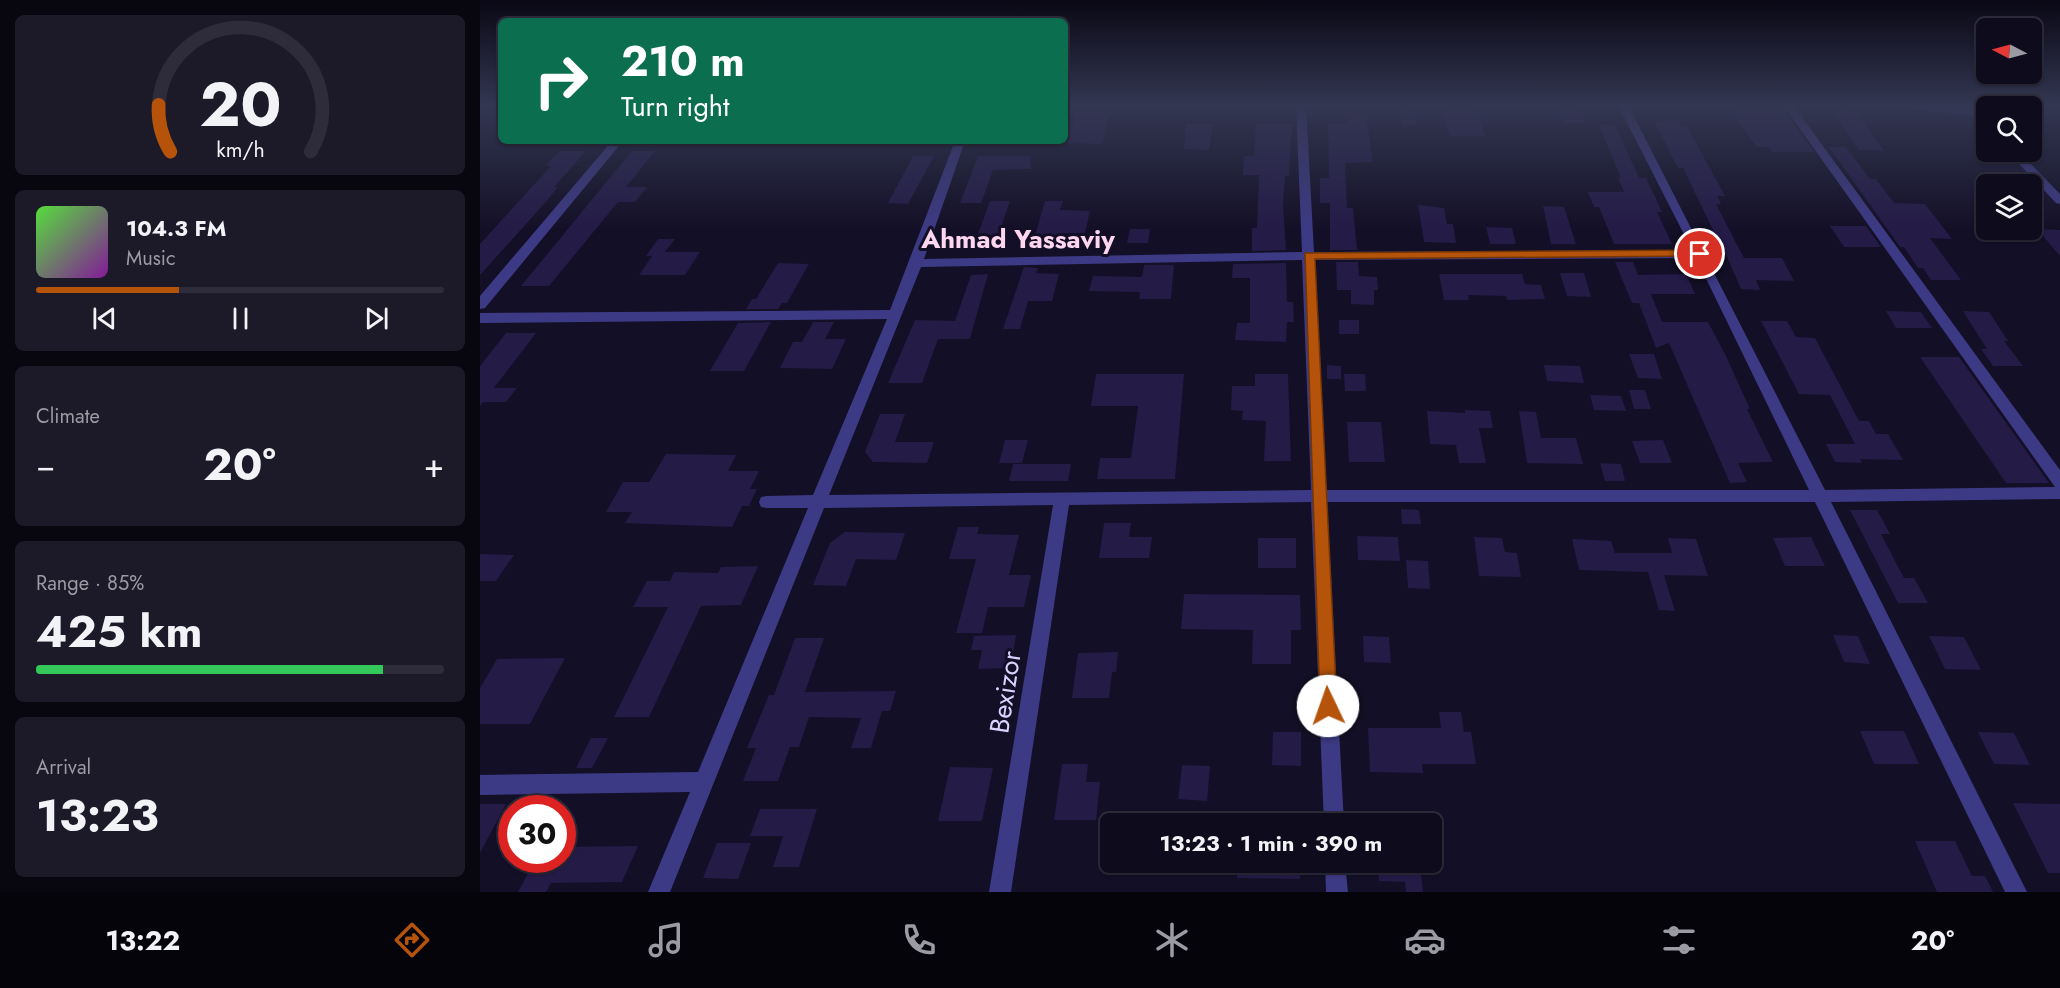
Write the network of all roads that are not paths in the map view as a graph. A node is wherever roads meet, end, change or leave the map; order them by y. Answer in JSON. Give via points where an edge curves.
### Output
{"nodes":[{"id":1,"x":613,"y":147,"type":"edge"},
{"id":2,"x":958,"y":147,"type":"edge"},
{"id":3,"x":1302,"y":147,"type":"edge"},
{"id":4,"x":1645,"y":147,"type":"edge"},
{"id":5,"x":1818,"y":147,"type":"edge"},
{"id":6,"x":2023,"y":162,"type":"edge"},
{"id":7,"x":2060,"y":201,"type":"edge"},
{"id":8,"x":1700,"y":254,"type":"junction"},
{"id":9,"x":1309,"y":256,"type":"junction"},
{"id":10,"x":916,"y":263,"type":"junction"},
{"id":11,"x":480,"y":305,"type":"edge"},
{"id":12,"x":895,"y":314,"type":"junction"},
{"id":13,"x":480,"y":318,"type":"edge"},
{"id":14,"x":2060,"y":482,"type":"edge"},
{"id":15,"x":2060,"y":493,"type":"edge"},
{"id":16,"x":1318,"y":496,"type":"junction"},
{"id":17,"x":1820,"y":496,"type":"junction"},
{"id":18,"x":820,"y":500,"type":"junction"},
{"id":19,"x":1062,"y":500,"type":"junction"},
{"id":20,"x":767,"y":501,"type":"dead end"},
{"id":21,"x":704,"y":782,"type":"junction"},
{"id":22,"x":480,"y":785,"type":"edge"},
{"id":23,"x":1333,"y":813,"type":"edge"},
{"id":24,"x":1336,"y":873,"type":"edge"},
{"id":25,"x":659,"y":892,"type":"edge"},
{"id":26,"x":1000,"y":892,"type":"edge"},
{"id":27,"x":1337,"y":892,"type":"edge"},
{"id":28,"x":2016,"y":892,"type":"edge"}],
"edges":[{"from":1,"to":11,"type":"street"},
{"from":2,"to":10,"type":"street"},
{"from":3,"to":9,"type":"street"},
{"from":4,"to":8,"type":"street"},
{"from":5,"to":14,"type":"street"},
{"from":6,"to":7,"type":"street"},
{"from":8,"to":9,"type":"street"},
{"from":8,"to":17,"type":"street"},
{"from":9,"to":10,"type":"street"},
{"from":9,"to":16,"type":"street"},
{"from":10,"to":12,"type":"street"},
{"from":12,"to":13,"type":"street"},
{"from":12,"to":18,"type":"street"},
{"from":15,"to":17,"type":"street"},
{"from":16,"to":17,"type":"street"},
{"from":16,"to":19,"type":"street"},
{"from":16,"to":23,"type":"street"},
{"from":17,"to":28,"type":"street"},
{"from":18,"to":19,"type":"street"},
{"from":18,"to":20,"type":"street"},
{"from":18,"to":21,"type":"street"},
{"from":19,"to":26,"type":"street","name":"Bexizor"},
{"from":21,"to":22,"type":"street"},
{"from":21,"to":25,"type":"street"},
{"from":24,"to":27,"type":"street"}]}
